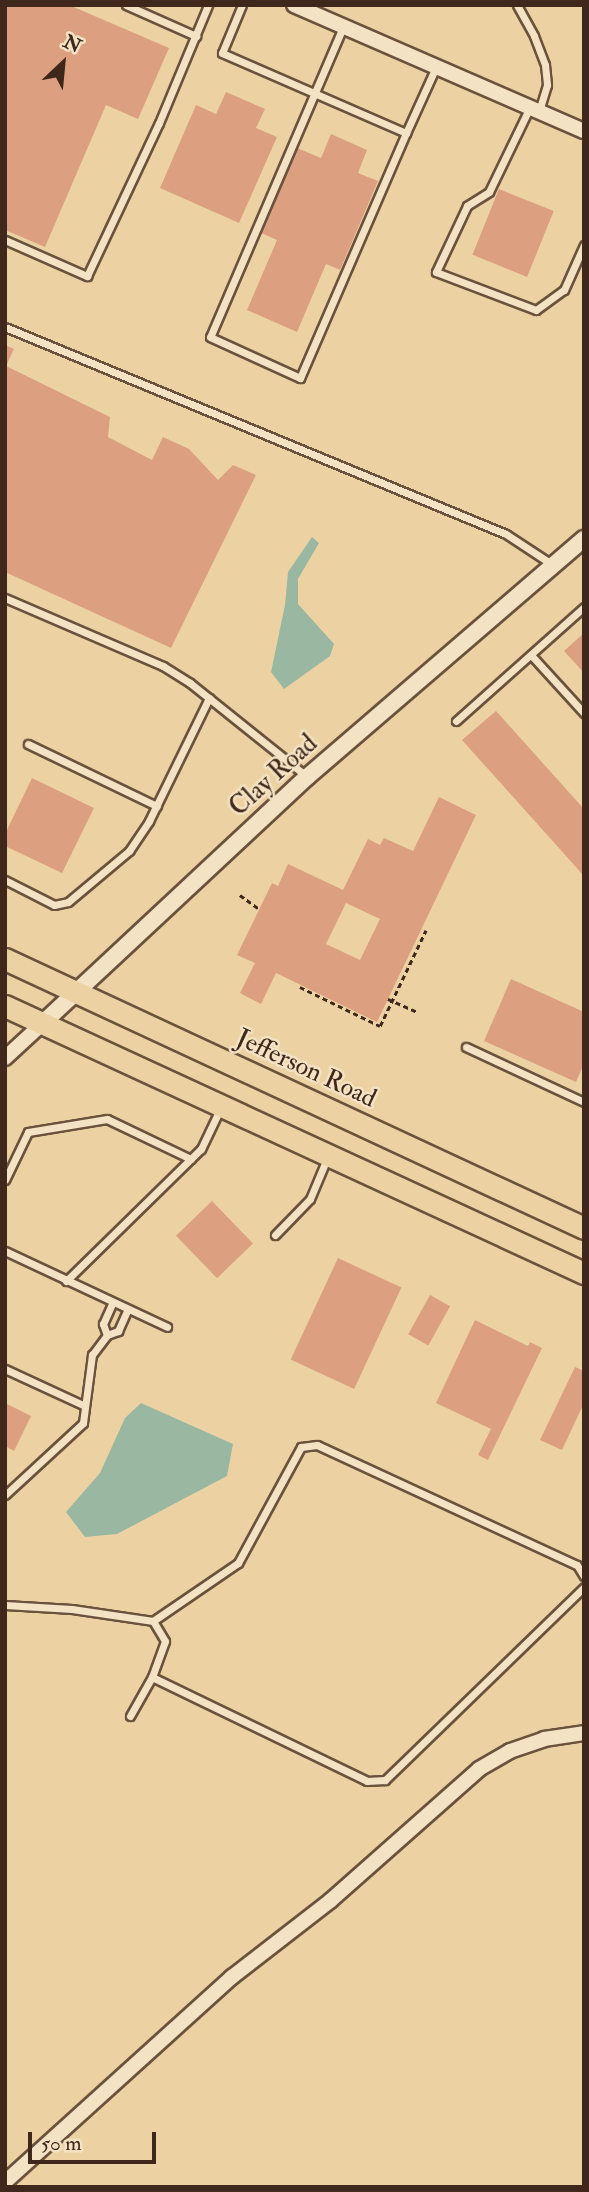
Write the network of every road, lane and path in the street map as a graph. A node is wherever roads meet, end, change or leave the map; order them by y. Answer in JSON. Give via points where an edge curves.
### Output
{"nodes":[{"id":1,"x":126,"y":5,"type":"edge"},
{"id":2,"x":208,"y":5,"type":"edge"},
{"id":3,"x":242,"y":5,"type":"edge"},
{"id":4,"x":295,"y":5,"type":"edge"},
{"id":5,"x":517,"y":5,"type":"edge"},
{"id":6,"x":344,"y":26,"type":"junction"},
{"id":7,"x":196,"y":36,"type":"junction"},
{"id":8,"x":437,"y":66,"type":"junction"},
{"id":9,"x":314,"y":93,"type":"junction"},
{"id":10,"x":535,"y":109,"type":"junction"},
{"id":11,"x":584,"y":131,"type":"edge"},
{"id":12,"x":407,"y":133,"type":"junction"},
{"id":13,"x":5,"y":240,"type":"edge"},
{"id":14,"x":584,"y":246,"type":"edge"},
{"id":15,"x":5,"y":327,"type":"edge"},
{"id":16,"x":584,"y":539,"type":"edge"},
{"id":17,"x":554,"y":565,"type":"junction"},
{"id":18,"x":5,"y":598,"type":"edge"},
{"id":19,"x":584,"y":607,"type":"edge"},
{"id":20,"x":531,"y":655,"type":"junction"},
{"id":21,"x":209,"y":698,"type":"junction"},
{"id":22,"x":584,"y":713,"type":"edge"},
{"id":23,"x":456,"y":721,"type":"dead end"},
{"id":24,"x":28,"y":744,"type":"dead end"},
{"id":25,"x":307,"y":777,"type":"junction"},
{"id":26,"x":157,"y":806,"type":"junction"},
{"id":27,"x":5,"y":880,"type":"edge"},
{"id":28,"x":240,"y":895,"type":"dead end"},
{"id":29,"x":259,"y":909,"type":"dead end"},
{"id":30,"x":426,"y":930,"type":"dead end"},
{"id":31,"x":5,"y":959,"type":"edge"},
{"id":32,"x":300,"y":987,"type":"dead end"},
{"id":33,"x":76,"y":993,"type":"junction"},
{"id":34,"x":390,"y":1000,"type":"junction"},
{"id":35,"x":5,"y":1006,"type":"edge"},
{"id":36,"x":417,"y":1012,"type":"dead end"},
{"id":37,"x":42,"y":1024,"type":"junction"},
{"id":38,"x":466,"y":1046,"type":"dead end"},
{"id":39,"x":5,"y":1058,"type":"edge"},
{"id":40,"x":584,"y":1102,"type":"edge"},
{"id":41,"x":221,"y":1106,"type":"junction"},
{"id":42,"x":329,"y":1156,"type":"junction"},
{"id":43,"x":191,"y":1159,"type":"junction"},
{"id":44,"x":5,"y":1180,"type":"edge"},
{"id":45,"x":584,"y":1228,"type":"edge"},
{"id":46,"x":275,"y":1235,"type":"dead end"},
{"id":47,"x":5,"y":1251,"type":"edge"},
{"id":48,"x":584,"y":1273,"type":"edge"},
{"id":49,"x":66,"y":1281,"type":"junction"},
{"id":50,"x":113,"y":1302,"type":"junction"},
{"id":51,"x":128,"y":1308,"type":"junction"},
{"id":52,"x":167,"y":1326,"type":"dead end"},
{"id":53,"x":107,"y":1335,"type":"junction"},
{"id":54,"x":5,"y":1369,"type":"edge"},
{"id":55,"x":85,"y":1406,"type":"junction"},
{"id":56,"x":5,"y":1495,"type":"edge"},
{"id":57,"x":584,"y":1576,"type":"edge"},
{"id":58,"x":584,"y":1587,"type":"edge"},
{"id":59,"x":5,"y":1605,"type":"edge"},
{"id":60,"x":153,"y":1621,"type":"junction"},
{"id":61,"x":152,"y":1677,"type":"junction"},
{"id":62,"x":130,"y":1716,"type":"dead end"},
{"id":63,"x":584,"y":1733,"type":"edge"},
{"id":64,"x":5,"y":2182,"type":"edge"}],
"edges":[{"from":1,"to":7,"type":"lane"},
{"from":2,"to":7,"type":"lane"},
{"from":3,"to":9,"type":"lane","via":[[222,53]]},
{"from":4,"to":6,"type":"street"},
{"from":5,"to":10,"type":"lane","via":[[545,65],[547,85]]},
{"from":6,"to":8,"type":"street"},
{"from":6,"to":9,"type":"lane"},
{"from":7,"to":13,"type":"lane","via":[[87,276]]},
{"from":8,"to":10,"type":"street"},
{"from":8,"to":12,"type":"lane"},
{"from":9,"to":12,"type":"lane"},
{"from":9,"to":12,"type":"lane","via":[[210,337],[300,378]]},
{"from":10,"to":11,"type":"street"},
{"from":10,"to":14,"type":"lane","via":[[489,192],[467,206],[436,272],[536,310],[564,289]]},
{"from":15,"to":17,"type":"lane","via":[[506,534]]},
{"from":16,"to":17,"type":"street","name":"Clay Road"},
{"from":17,"to":25,"type":"street","name":"Clay Road"},
{"from":18,"to":21,"type":"lane","via":[[163,666]]},
{"from":19,"to":20,"type":"lane"},
{"from":20,"to":22,"type":"lane"},
{"from":20,"to":23,"type":"lane"},
{"from":21,"to":25,"type":"lane"},
{"from":21,"to":26,"type":"lane"},
{"from":24,"to":26,"type":"lane"},
{"from":25,"to":33,"type":"street","name":"Clay Road"},
{"from":26,"to":27,"type":"lane","via":[[129,851],[68,902],[54,905]]},
{"from":28,"to":29,"type":"path"},
{"from":30,"to":34,"type":"path"},
{"from":31,"to":33,"type":"main road","name":"Jefferson Road"},
{"from":32,"to":34,"type":"path","via":[[380,1026]]},
{"from":33,"to":37,"type":"street","name":"Clay Road"},
{"from":33,"to":45,"type":"main road","name":"Jefferson Road"},
{"from":34,"to":36,"type":"path"},
{"from":35,"to":37,"type":"main road"},
{"from":37,"to":39,"type":"street","name":"Clay Road"},
{"from":37,"to":41,"type":"main road"},
{"from":38,"to":40,"type":"lane"},
{"from":41,"to":42,"type":"main road"},
{"from":41,"to":43,"type":"lane","via":[[201,1149]]},
{"from":42,"to":46,"type":"lane","via":[[310,1199]]},
{"from":42,"to":48,"type":"main road"},
{"from":43,"to":44,"type":"lane","via":[[107,1119],[28,1132]]},
{"from":43,"to":49,"type":"lane"},
{"from":47,"to":49,"type":"lane"},
{"from":49,"to":50,"type":"lane"},
{"from":50,"to":51,"type":"lane"},
{"from":50,"to":53,"type":"lane","via":[[103,1324]]},
{"from":51,"to":52,"type":"lane"},
{"from":51,"to":53,"type":"lane","via":[[118,1331]]},
{"from":53,"to":55,"type":"lane","via":[[92,1355]]},
{"from":54,"to":55,"type":"lane"},
{"from":55,"to":56,"type":"lane","via":[[83,1423],[75,1432]]},
{"from":57,"to":60,"type":"lane","via":[[578,1565],[317,1445],[301,1447],[238,1563]]},
{"from":58,"to":61,"type":"lane","via":[[385,1780],[367,1781]]},
{"from":59,"to":60,"type":"lane"},
{"from":60,"to":61,"type":"lane","via":[[165,1641]]},
{"from":61,"to":62,"type":"lane"},
{"from":63,"to":64,"type":"street","via":[[510,1751],[479,1769],[330,1901],[223,1985]]}]}
